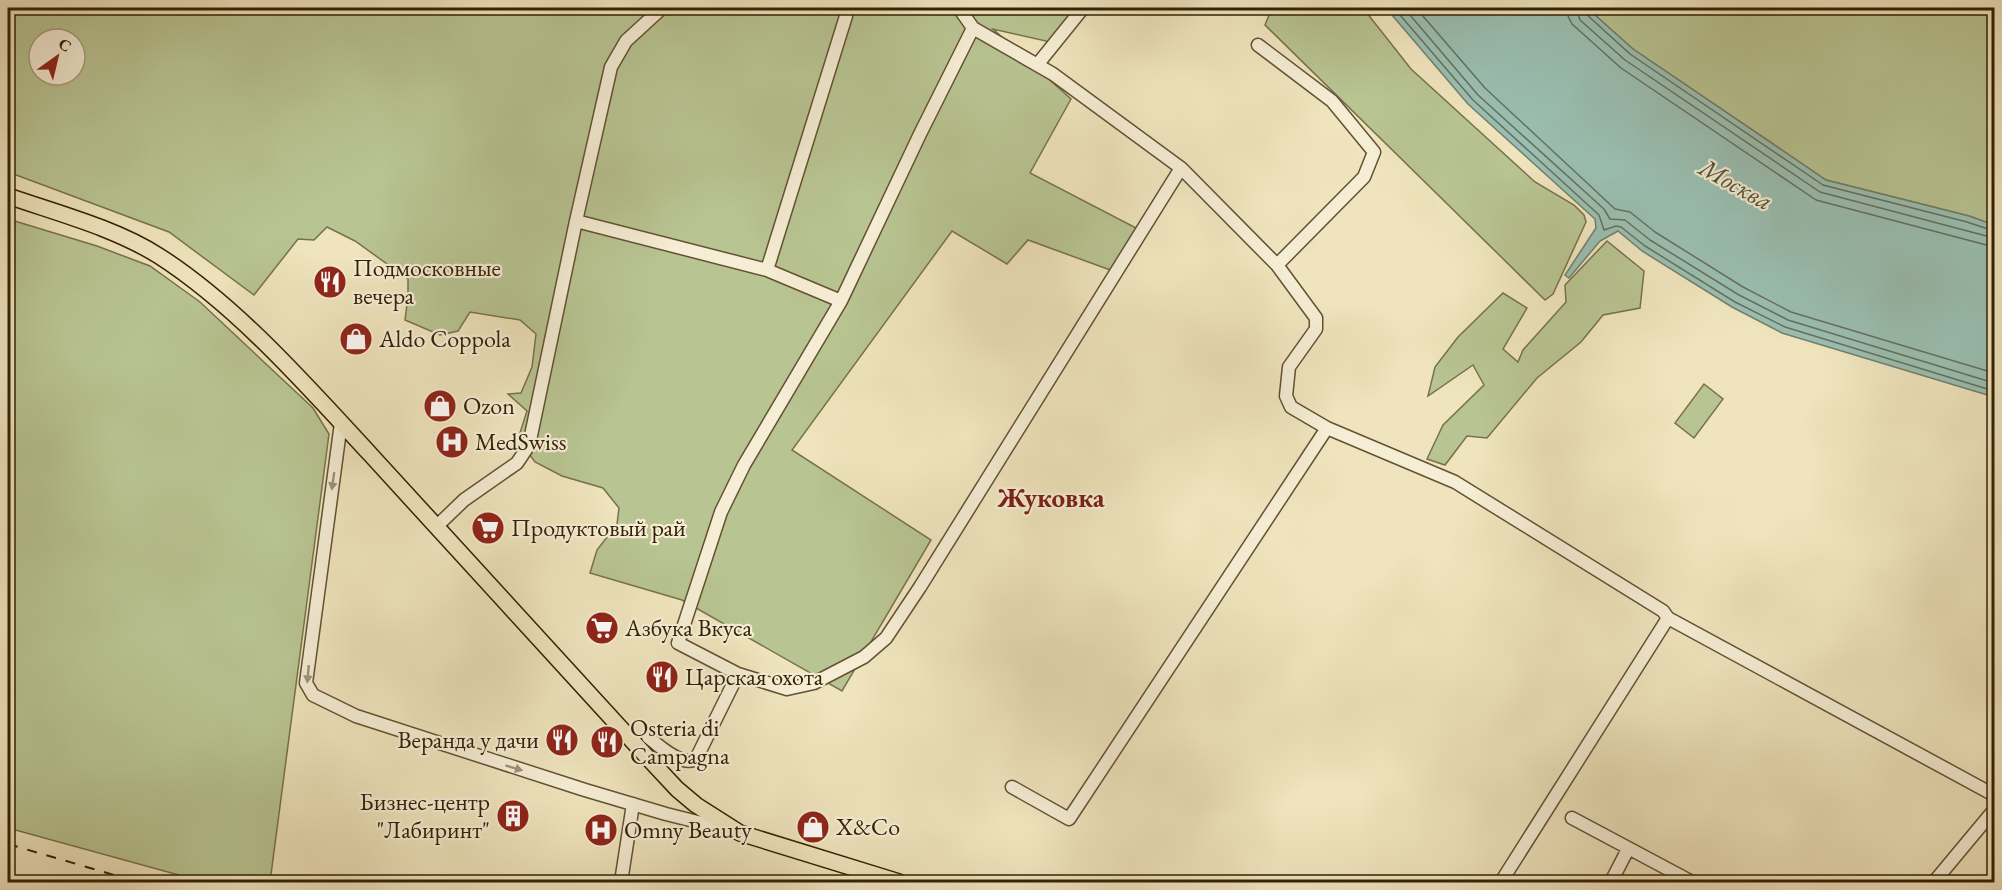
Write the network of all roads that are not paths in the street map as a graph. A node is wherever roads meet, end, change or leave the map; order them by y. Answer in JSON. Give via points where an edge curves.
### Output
{"nodes":[{"id":1,"x":663,"y":8,"type":"edge"},
{"id":2,"x":959,"y":8,"type":"edge"},
{"id":3,"x":1083,"y":8,"type":"edge"},
{"id":4,"x":846,"y":16,"type":"dead end"},
{"id":5,"x":973,"y":28,"type":"junction"},
{"id":6,"x":1258,"y":45,"type":"dead end"},
{"id":7,"x":1037,"y":65,"type":"junction"},
{"id":8,"x":1181,"y":168,"type":"junction"},
{"id":9,"x":8,"y":196,"type":"edge"},
{"id":10,"x":576,"y":221,"type":"junction"},
{"id":11,"x":1277,"y":265,"type":"junction"},
{"id":12,"x":768,"y":270,"type":"junction"},
{"id":13,"x":841,"y":301,"type":"junction"},
{"id":14,"x":341,"y":423,"type":"junction"},
{"id":15,"x":1327,"y":428,"type":"junction"},
{"id":16,"x":437,"y":526,"type":"junction"},
{"id":17,"x":1668,"y":618,"type":"junction"},
{"id":18,"x":738,"y":674,"type":"junction"},
{"id":19,"x":648,"y":758,"type":"junction"},
{"id":20,"x":1012,"y":787,"type":"dead end"},
{"id":21,"x":1995,"y":795,"type":"edge"},
{"id":22,"x":633,"y":804,"type":"junction"},
{"id":23,"x":1995,"y":810,"type":"edge"},
{"id":24,"x":1572,"y":818,"type":"dead end"},
{"id":25,"x":740,"y":832,"type":"junction"},
{"id":26,"x":1628,"y":849,"type":"junction"},
{"id":27,"x":621,"y":882,"type":"edge"},
{"id":28,"x":899,"y":882,"type":"edge"},
{"id":29,"x":1501,"y":882,"type":"edge"},
{"id":30,"x":1611,"y":882,"type":"edge"},
{"id":31,"x":1692,"y":882,"type":"edge"},
{"id":32,"x":1934,"y":882,"type":"edge"}],
"edges":[{"from":1,"to":10,"type":"street","via":[[626,41],[611,67]]},
{"from":2,"to":5,"type":"street"},
{"from":3,"to":7,"type":"street"},
{"from":4,"to":12,"type":"street"},
{"from":5,"to":7,"type":"street"},
{"from":5,"to":13,"type":"street"},
{"from":6,"to":11,"type":"street","via":[[1332,101],[1374,152],[1364,177]]},
{"from":7,"to":8,"type":"street"},
{"from":8,"to":11,"type":"street"},
{"from":8,"to":18,"type":"street","via":[[886,638],[864,657],[796,687],[787,689]]},
{"from":9,"to":14,"type":"main road","via":[[119,236],[160,256],[254,334]]},
{"from":10,"to":12,"type":"street"},
{"from":10,"to":16,"type":"street","via":[[529,445],[517,463],[464,500]]},
{"from":11,"to":15,"type":"street","via":[[1316,318],[1316,329],[1289,367],[1286,396],[1292,407]]},
{"from":12,"to":13,"type":"street"},
{"from":13,"to":18,"type":"street","via":[[744,465],[721,512],[678,644]]},
{"from":14,"to":16,"type":"main road"},
{"from":14,"to":22,"type":"street","one_way":true,"via":[[306,683],[313,695],[356,716],[432,742]]},
{"from":15,"to":17,"type":"street","via":[[1455,483],[1663,611]]},
{"from":15,"to":20,"type":"street","via":[[1069,819]]},
{"from":16,"to":19,"type":"main road"},
{"from":17,"to":21,"type":"street"},
{"from":17,"to":29,"type":"street"},
{"from":18,"to":19,"type":"street","via":[[696,759],[685,761],[648,737]]},
{"from":19,"to":25,"type":"main road","via":[[696,805]]},
{"from":22,"to":25,"type":"street"},
{"from":22,"to":27,"type":"street"},
{"from":23,"to":32,"type":"street"},
{"from":24,"to":26,"type":"street"},
{"from":25,"to":28,"type":"main road"},
{"from":26,"to":30,"type":"street"},
{"from":26,"to":31,"type":"street"}]}
